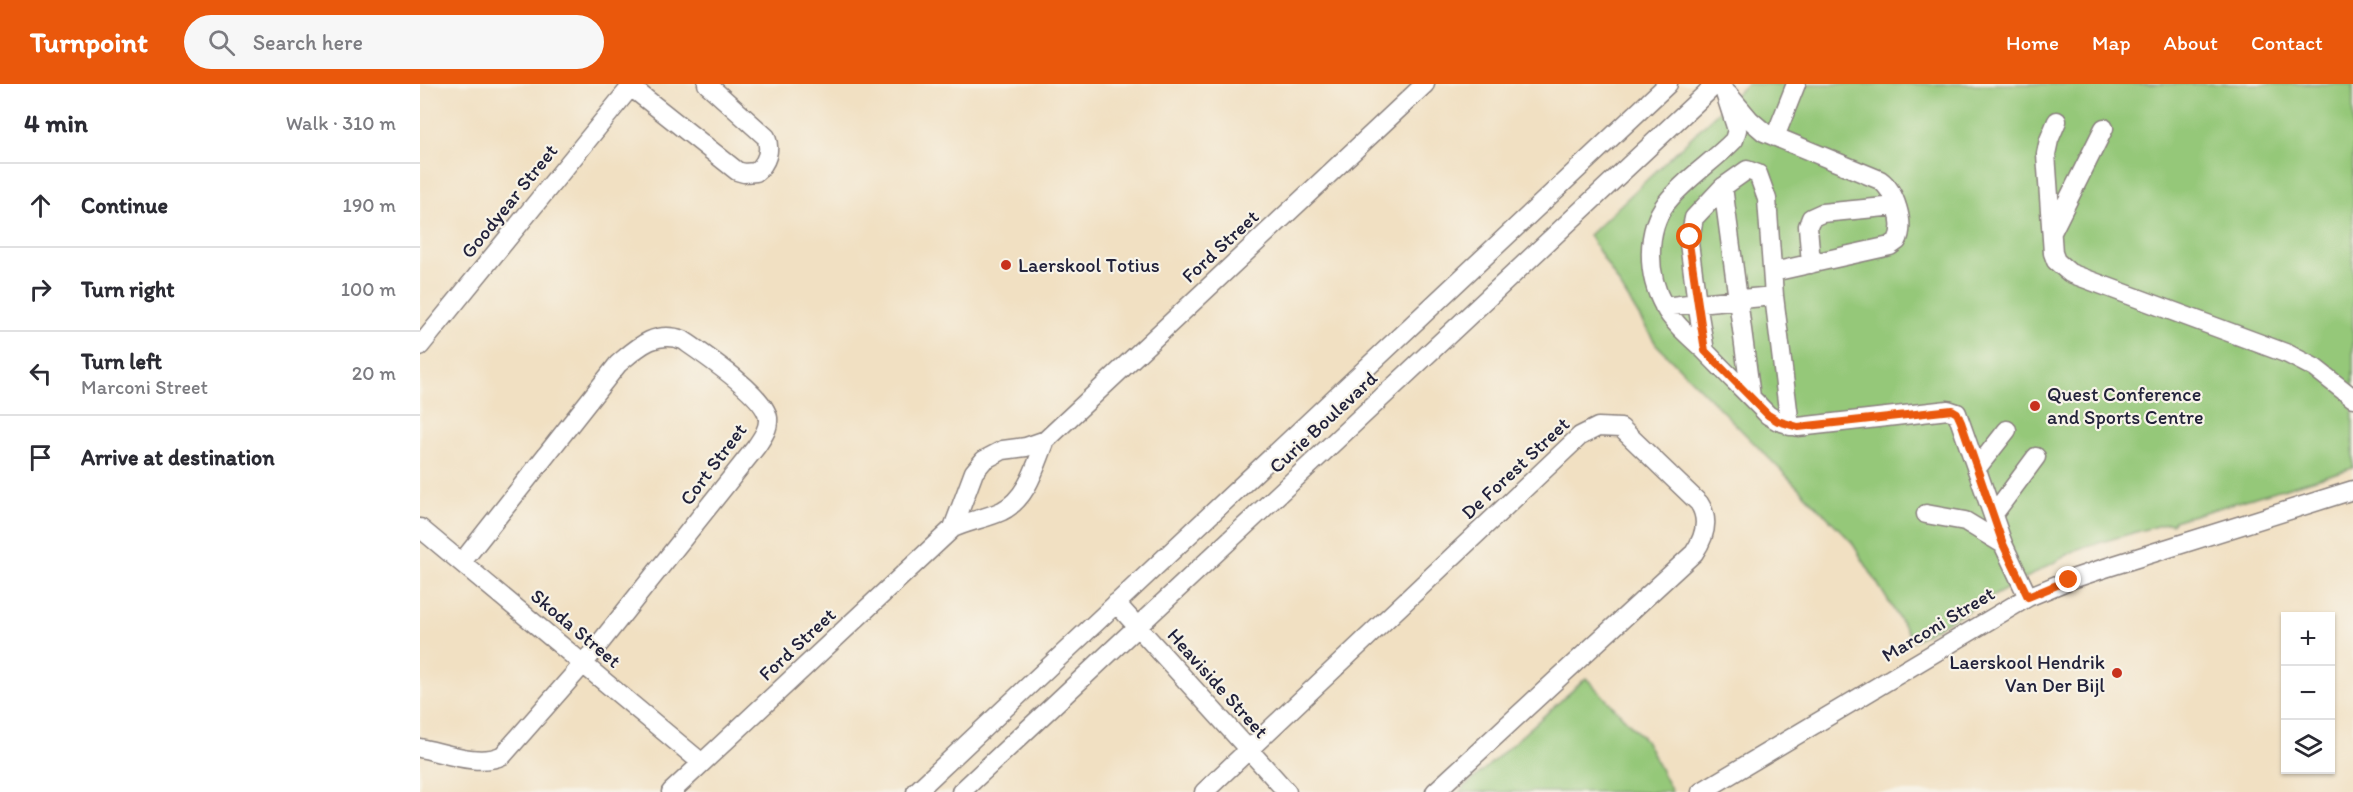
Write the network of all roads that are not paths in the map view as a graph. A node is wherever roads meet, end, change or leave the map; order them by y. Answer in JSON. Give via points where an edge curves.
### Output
{"nodes":[{"id":1,"x":707,"y":84,"type":"edge"},
{"id":2,"x":1425,"y":84,"type":"edge"},
{"id":3,"x":1668,"y":84,"type":"edge"},
{"id":4,"x":1796,"y":84,"type":"edge"},
{"id":5,"x":632,"y":85,"type":"edge"},
{"id":6,"x":1720,"y":86,"type":"edge"},
{"id":7,"x":2057,"y":121,"type":"dead end"},
{"id":8,"x":2104,"y":128,"type":"dead end"},
{"id":9,"x":1775,"y":137,"type":"junction"},
{"id":10,"x":1723,"y":187,"type":"junction"},
{"id":11,"x":1558,"y":188,"type":"junction"},
{"id":12,"x":1896,"y":206,"type":"junction"},
{"id":13,"x":1581,"y":209,"type":"junction"},
{"id":14,"x":2051,"y":234,"type":"junction"},
{"id":15,"x":1811,"y":264,"type":"junction"},
{"id":16,"x":1773,"y":272,"type":"junction"},
{"id":17,"x":1774,"y":296,"type":"junction"},
{"id":18,"x":1739,"y":299,"type":"junction"},
{"id":19,"x":1697,"y":303,"type":"junction"},
{"id":20,"x":1664,"y":307,"type":"junction"},
{"id":21,"x":420,"y":345,"type":"edge"},
{"id":22,"x":1705,"y":351,"type":"junction"},
{"id":23,"x":1750,"y":397,"type":"junction"},
{"id":24,"x":2353,"y":398,"type":"edge"},
{"id":25,"x":1790,"y":426,"type":"junction"},
{"id":26,"x":2007,"y":430,"type":"dead end"},
{"id":27,"x":1293,"y":436,"type":"junction"},
{"id":28,"x":1046,"y":440,"type":"junction"},
{"id":29,"x":2036,"y":457,"type":"dead end"},
{"id":30,"x":1318,"y":458,"type":"junction"},
{"id":31,"x":1977,"y":468,"type":"junction"},
{"id":32,"x":2353,"y":490,"type":"edge"},
{"id":33,"x":1926,"y":514,"type":"dead end"},
{"id":34,"x":1994,"y":515,"type":"junction"},
{"id":35,"x":420,"y":528,"type":"edge"},
{"id":36,"x":952,"y":528,"type":"junction"},
{"id":37,"x":2003,"y":544,"type":"junction"},
{"id":38,"x":462,"y":562,"type":"junction"},
{"id":39,"x":2028,"y":597,"type":"junction"},
{"id":40,"x":1116,"y":603,"type":"junction"},
{"id":41,"x":1136,"y":626,"type":"junction"},
{"id":42,"x":584,"y":663,"type":"junction"},
{"id":43,"x":420,"y":748,"type":"edge"},
{"id":44,"x":1248,"y":750,"type":"junction"},
{"id":45,"x":702,"y":763,"type":"junction"},
{"id":46,"x":926,"y":789,"type":"edge"},
{"id":47,"x":671,"y":792,"type":"edge"},
{"id":48,"x":961,"y":792,"type":"edge"},
{"id":49,"x":1204,"y":792,"type":"edge"},
{"id":50,"x":1287,"y":792,"type":"edge"},
{"id":51,"x":1435,"y":792,"type":"edge"},
{"id":52,"x":1701,"y":792,"type":"edge"}],
"edges":[{"from":1,"to":5,"type":"street","via":[[766,137],[766,159],[756,172],[737,171]]},
{"from":2,"to":28,"type":"street","name":"Ford Street"},
{"from":3,"to":11,"type":"street","name":"Curie Boulevard"},
{"from":4,"to":9,"type":"street"},
{"from":5,"to":21,"type":"street","name":"Goodyear Street"},
{"from":6,"to":9,"type":"street","via":[[1758,128]]},
{"from":6,"to":13,"type":"street","name":"Curie Boulevard"},
{"from":6,"to":20,"type":"street","via":[[1737,130],[1734,140],[1665,203],[1654,230],[1652,262]]},
{"from":7,"to":14,"type":"street","via":[[2046,154]]},
{"from":8,"to":14,"type":"street"},
{"from":9,"to":12,"type":"street","via":[[1880,180],[1890,189]]},
{"from":10,"to":16,"type":"street","via":[[1747,170],[1762,180]]},
{"from":10,"to":18,"type":"street"},
{"from":10,"to":19,"type":"street","via":[[1698,211],[1692,227],[1689,243]]},
{"from":11,"to":13,"type":"street"},
{"from":11,"to":27,"type":"street","name":"Curie Boulevard"},
{"from":12,"to":15,"type":"street","via":[[1900,226],[1897,241],[1890,246]]},
{"from":12,"to":15,"type":"street","via":[[1822,213],[1810,218]]},
{"from":13,"to":30,"type":"street","name":"Curie Boulevard"},
{"from":14,"to":24,"type":"street","via":[[2056,261],[2070,273],[2288,354],[2315,368]]},
{"from":15,"to":16,"type":"street"},
{"from":16,"to":17,"type":"street"},
{"from":17,"to":18,"type":"street"},
{"from":17,"to":25,"type":"street"},
{"from":18,"to":19,"type":"street"},
{"from":18,"to":23,"type":"street"},
{"from":19,"to":20,"type":"street"},
{"from":19,"to":22,"type":"street"},
{"from":20,"to":22,"type":"street"},
{"from":22,"to":23,"type":"street"},
{"from":23,"to":25,"type":"street","via":[[1768,415]]},
{"from":25,"to":31,"type":"street","via":[[1952,410],[1961,422]]},
{"from":26,"to":31,"type":"street"},
{"from":27,"to":30,"type":"street"},
{"from":27,"to":40,"type":"street","name":"Curie Boulevard"},
{"from":28,"to":36,"type":"street","name":"Ford Street","via":[[1016,502]]},
{"from":28,"to":36,"type":"street","name":"Ford Street","via":[[1003,450],[984,460],[974,472]]},
{"from":29,"to":34,"type":"street"},
{"from":30,"to":41,"type":"street","name":"Curie Boulevard"},
{"from":31,"to":34,"type":"street"},
{"from":32,"to":39,"type":"street","name":"Marconi Street","via":[[2105,568]]},
{"from":33,"to":37,"type":"street","via":[[1965,520]]},
{"from":34,"to":37,"type":"street"},
{"from":35,"to":38,"type":"street","name":"Skoda Street"},
{"from":36,"to":45,"type":"street","name":"Ford Street"},
{"from":37,"to":39,"type":"street"},
{"from":38,"to":42,"type":"street","name":"Skoda Street"},
{"from":38,"to":42,"type":"street","name":"Cort Street","via":[[618,364],[641,344],[653,338],[674,336],[748,389],[766,410],[765,433]]},
{"from":39,"to":52,"type":"street","name":"Marconi Street"},
{"from":40,"to":41,"type":"street","name":"Heaviside Street"},
{"from":40,"to":46,"type":"street","name":"Curie Boulevard"},
{"from":41,"to":44,"type":"street","name":"Heaviside Street"},
{"from":41,"to":48,"type":"street","name":"Curie Boulevard"},
{"from":42,"to":43,"type":"street","name":"Cort Street","via":[[497,758],[478,759]]},
{"from":42,"to":45,"type":"street","name":"Skoda Street"},
{"from":44,"to":49,"type":"street","name":"De Forest Street"},
{"from":44,"to":50,"type":"street","name":"Heaviside Street"},
{"from":44,"to":51,"type":"street","name":"De Forest Street","via":[[1580,436],[1598,427],[1621,428],[1699,502],[1705,527],[1699,545]]},
{"from":45,"to":47,"type":"street","name":"Ford Street"}]}
